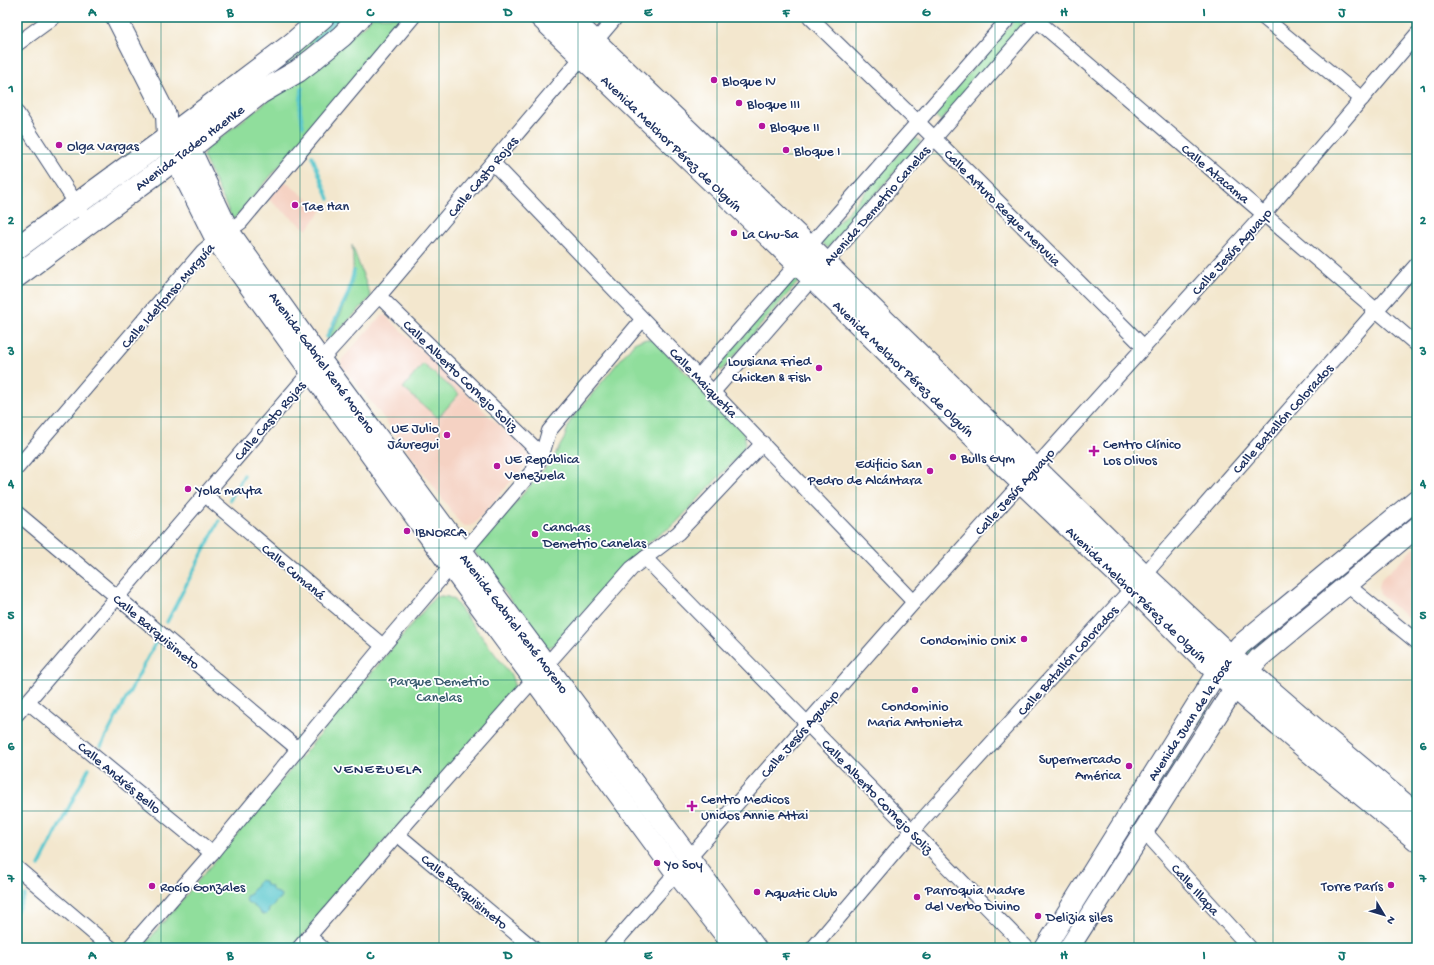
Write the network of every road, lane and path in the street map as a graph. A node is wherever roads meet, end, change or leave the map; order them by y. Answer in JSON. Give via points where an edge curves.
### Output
{"nodes":[{"id":1,"x":54,"y":17,"type":"edge"},
{"id":2,"x":116,"y":17,"type":"edge"},
{"id":3,"x":323,"y":17,"type":"edge"},
{"id":4,"x":360,"y":17,"type":"edge"},
{"id":5,"x":413,"y":17,"type":"edge"},
{"id":6,"x":541,"y":17,"type":"edge"},
{"id":7,"x":569,"y":17,"type":"edge"},
{"id":8,"x":616,"y":17,"type":"edge"},
{"id":9,"x":810,"y":17,"type":"edge"},
{"id":10,"x":1010,"y":17,"type":"edge"},
{"id":11,"x":1263,"y":17,"type":"edge"},
{"id":12,"x":1036,"y":18,"type":"edge"},
{"id":13,"x":1417,"y":34,"type":"edge"},
{"id":14,"x":17,"y":44,"type":"edge"},
{"id":15,"x":589,"y":50,"type":"junction"},
{"id":16,"x":1362,"y":99,"type":"junction"},
{"id":17,"x":17,"y":113,"type":"edge"},
{"id":18,"x":917,"y":123,"type":"junction"},
{"id":19,"x":172,"y":126,"type":"junction"},
{"id":20,"x":934,"y":138,"type":"junction"},
{"id":21,"x":183,"y":153,"type":"junction"},
{"id":22,"x":493,"y":163,"type":"junction"},
{"id":23,"x":77,"y":205,"type":"junction"},
{"id":24,"x":1264,"y":214,"type":"junction"},
{"id":25,"x":89,"y":223,"type":"junction"},
{"id":26,"x":222,"y":235,"type":"junction"},
{"id":27,"x":17,"y":248,"type":"edge"},
{"id":28,"x":811,"y":263,"type":"junction"},
{"id":29,"x":1417,"y":264,"type":"edge"},
{"id":30,"x":17,"y":276,"type":"edge"},
{"id":31,"x":379,"y":296,"type":"junction"},
{"id":32,"x":1377,"y":311,"type":"junction"},
{"id":33,"x":642,"y":320,"type":"junction"},
{"id":34,"x":1417,"y":345,"type":"edge"},
{"id":35,"x":1144,"y":347,"type":"junction"},
{"id":36,"x":316,"y":366,"type":"junction"},
{"id":37,"x":698,"y":377,"type":"junction"},
{"id":38,"x":713,"y":392,"type":"junction"},
{"id":39,"x":763,"y":443,"type":"junction"},
{"id":40,"x":542,"y":454,"type":"junction"},
{"id":41,"x":17,"y":468,"type":"edge"},
{"id":42,"x":1028,"y":475,"type":"junction"},
{"id":43,"x":205,"y":495,"type":"junction"},
{"id":44,"x":1417,"y":499,"type":"edge"},
{"id":45,"x":17,"y":513,"type":"edge"},
{"id":46,"x":1417,"y":527,"type":"edge"},
{"id":47,"x":645,"y":558,"type":"junction"},
{"id":48,"x":457,"y":560,"type":"junction"},
{"id":49,"x":1138,"y":581,"type":"junction"},
{"id":50,"x":1347,"y":585,"type":"junction"},
{"id":51,"x":117,"y":597,"type":"junction"},
{"id":52,"x":914,"y":602,"type":"junction"},
{"id":53,"x":1417,"y":642,"type":"edge"},
{"id":54,"x":383,"y":646,"type":"junction"},
{"id":55,"x":1223,"y":664,"type":"junction"},
{"id":56,"x":547,"y":665,"type":"junction"},
{"id":57,"x":534,"y":680,"type":"junction"},
{"id":58,"x":1241,"y":680,"type":"junction"},
{"id":59,"x":28,"y":702,"type":"junction"},
{"id":60,"x":17,"y":714,"type":"edge"},
{"id":61,"x":807,"y":723,"type":"junction"},
{"id":62,"x":298,"y":749,"type":"junction"},
{"id":63,"x":1417,"y":815,"type":"edge"},
{"id":64,"x":1143,"y":830,"type":"junction"},
{"id":65,"x":912,"y":831,"type":"junction"},
{"id":66,"x":397,"y":834,"type":"junction"},
{"id":67,"x":1417,"y":840,"type":"edge"},
{"id":68,"x":212,"y":853,"type":"junction"},
{"id":69,"x":682,"y":865,"type":"junction"},
{"id":70,"x":17,"y":868,"type":"edge"},
{"id":71,"x":309,"y":936,"type":"junction"},
{"id":72,"x":1058,"y":946,"type":"edge"},
{"id":73,"x":111,"y":948,"type":"edge"},
{"id":74,"x":129,"y":948,"type":"edge"},
{"id":75,"x":299,"y":948,"type":"edge"},
{"id":76,"x":322,"y":948,"type":"edge"},
{"id":77,"x":533,"y":948,"type":"edge"},
{"id":78,"x":610,"y":948,"type":"edge"},
{"id":79,"x":735,"y":948,"type":"edge"},
{"id":80,"x":756,"y":948,"type":"edge"},
{"id":81,"x":813,"y":948,"type":"edge"},
{"id":82,"x":1027,"y":948,"type":"edge"},
{"id":83,"x":1250,"y":948,"type":"edge"}],
"edges":[{"from":1,"to":14,"type":"street"},
{"from":2,"to":19,"type":"street","name":"Avenida Gabriel René Moreno"},
{"from":3,"to":19,"type":"main road","name":"Avenida Tadeo Haenke","via":[[292,44]]},
{"from":4,"to":21,"type":"main road","name":"Avenida Tadeo Haenke","via":[[337,40],[298,71],[260,93]]},
{"from":5,"to":26,"type":"street","name":"Calle Idelfonso Murguía","via":[[241,222]]},
{"from":6,"to":15,"type":"main road","name":"Avenida Melchor Pérez de Olguín"},
{"from":7,"to":15,"type":"main road","name":"Avenida Melchor Pérez de Olguín"},
{"from":8,"to":15,"type":"street","name":"Calle Casto Rojas"},
{"from":9,"to":18,"type":"street","name":"Calle Arturo Reque Meruvia"},
{"from":10,"to":18,"type":"street","name":"Avenida Demetrio Canelas"},
{"from":11,"to":16,"type":"street"},
{"from":12,"to":20,"type":"street","name":"Avenida Demetrio Canelas"},
{"from":12,"to":24,"type":"street","name":"Calle Atacama"},
{"from":13,"to":16,"type":"street","name":"Calle Jesús Aguayo"},
{"from":15,"to":22,"type":"street","name":"Calle Casto Rojas"},
{"from":15,"to":28,"type":"main road","name":"Avenida Melchor Pérez de Olguín"},
{"from":16,"to":24,"type":"street","name":"Calle Jesús Aguayo"},
{"from":17,"to":23,"type":"street"},
{"from":18,"to":20,"type":"street","name":"Calle Arturo Reque Meruvia"},
{"from":18,"to":28,"type":"street","name":"Avenida Demetrio Canelas"},
{"from":19,"to":21,"type":"street","name":"Avenida Gabriel René Moreno"},
{"from":19,"to":23,"type":"main road","name":"Avenida Tadeo Haenke"},
{"from":20,"to":28,"type":"street","name":"Avenida Demetrio Canelas"},
{"from":20,"to":35,"type":"street","name":"Calle Arturo Reque Meruvia"},
{"from":21,"to":25,"type":"main road","name":"Avenida Tadeo Haenke"},
{"from":21,"to":26,"type":"street","name":"Avenida Gabriel René Moreno"},
{"from":22,"to":31,"type":"street","name":"Calle Casto Rojas"},
{"from":22,"to":33,"type":"street","name":"Calle Maiquetía"},
{"from":23,"to":25,"type":"street"},
{"from":23,"to":27,"type":"main road","name":"Avenida Tadeo Haenke"},
{"from":24,"to":32,"type":"street","name":"Calle Atacama"},
{"from":24,"to":35,"type":"street","name":"Calle Jesús Aguayo"},
{"from":25,"to":30,"type":"main road","name":"Avenida Tadeo Haenke"},
{"from":26,"to":36,"type":"street","name":"Avenida Gabriel René Moreno"},
{"from":26,"to":41,"type":"street","name":"Calle Idelfonso Murguía","via":[[203,251]]},
{"from":28,"to":37,"type":"street","name":"Avenida Demetrio Canelas"},
{"from":28,"to":38,"type":"street","name":"Avenida Demetrio Canelas"},
{"from":28,"to":42,"type":"main road","name":"Avenida Melchor Pérez de Olguín"},
{"from":29,"to":32,"type":"street","name":"Calle Batallón Colorados"},
{"from":31,"to":36,"type":"street","name":"Calle Casto Rojas"},
{"from":31,"to":40,"type":"street","name":"Calle Alberto Cornejo Soliz"},
{"from":32,"to":34,"type":"street","name":"Calle Atacama"},
{"from":32,"to":49,"type":"street","name":"Calle Batallón Colorados"},
{"from":33,"to":37,"type":"street","name":"Calle Maiquetía"},
{"from":33,"to":40,"type":"street","via":[[549,431]]},
{"from":35,"to":42,"type":"street","name":"Calle Jesús Aguayo"},
{"from":36,"to":43,"type":"street","name":"Calle Casto Rojas"},
{"from":36,"to":48,"type":"street","name":"Avenida Gabriel René Moreno"},
{"from":37,"to":38,"type":"street","name":"Calle Maiquetía"},
{"from":38,"to":39,"type":"street","name":"Calle Maiquetía"},
{"from":39,"to":47,"type":"street","via":[[678,533]]},
{"from":39,"to":52,"type":"street","name":"Calle Maiquetía"},
{"from":40,"to":48,"type":"street","via":[[535,468]]},
{"from":42,"to":49,"type":"main road","name":"Avenida Melchor Pérez de Olguín"},
{"from":42,"to":52,"type":"street","name":"Calle Jesús Aguayo"},
{"from":43,"to":51,"type":"street","name":"Calle Casto Rojas"},
{"from":43,"to":54,"type":"street","name":"Calle Cumaná"},
{"from":44,"to":55,"type":"street","name":"Avenida Juan de la Rosa","via":[[1246,640]]},
{"from":45,"to":51,"type":"street","name":"Calle Barquisimeto"},
{"from":46,"to":50,"type":"street","name":"Avenida Juan de la Rosa"},
{"from":47,"to":56,"type":"street","via":[[632,568]]},
{"from":47,"to":61,"type":"street","name":"Calle Alberto Cornejo Soliz"},
{"from":48,"to":54,"type":"street"},
{"from":48,"to":56,"type":"street","name":"Avenida Gabriel René Moreno"},
{"from":48,"to":57,"type":"street","name":"Avenida Gabriel René Moreno"},
{"from":49,"to":55,"type":"main road","name":"Avenida Melchor Pérez de Olguín"},
{"from":49,"to":65,"type":"street","name":"Calle Batallón Colorados"},
{"from":50,"to":53,"type":"street"},
{"from":50,"to":58,"type":"street","name":"Avenida Juan de la Rosa","via":[[1259,658]]},
{"from":51,"to":59,"type":"street","name":"Calle Casto Rojas"},
{"from":51,"to":62,"type":"street","name":"Calle Barquisimeto"},
{"from":52,"to":61,"type":"street","name":"Calle Jesús Aguayo"},
{"from":54,"to":62,"type":"street"},
{"from":55,"to":58,"type":"main road","name":"Avenida Melchor Pérez de Olguín"},
{"from":55,"to":72,"type":"street","name":"Avenida Juan de la Rosa"},
{"from":56,"to":57,"type":"street"},
{"from":56,"to":69,"type":"street","name":"Avenida Gabriel René Moreno"},
{"from":57,"to":66,"type":"street"},
{"from":57,"to":69,"type":"street","name":"Avenida Gabriel René Moreno"},
{"from":58,"to":63,"type":"main road","name":"Avenida Melchor Pérez de Olguín"},
{"from":58,"to":64,"type":"street","name":"Avenida Juan de la Rosa"},
{"from":58,"to":67,"type":"main road","name":"Avenida Melchor Pérez de Olguín","via":[[1317,758]]},
{"from":59,"to":60,"type":"street","name":"Calle Casto Rojas"},
{"from":59,"to":68,"type":"street","name":"Calle Andrés Bello"},
{"from":61,"to":65,"type":"street","name":"Calle Alberto Cornejo Soliz"},
{"from":61,"to":69,"type":"street","name":"Calle Jesús Aguayo"},
{"from":62,"to":68,"type":"street"},
{"from":64,"to":72,"type":"street","name":"Avenida Juan de la Rosa"},
{"from":64,"to":83,"type":"street","name":"Calle Illapa"},
{"from":65,"to":81,"type":"street","name":"Calle Batallón Colorados"},
{"from":65,"to":82,"type":"street","name":"Calle Alberto Cornejo Soliz"},
{"from":66,"to":71,"type":"street"},
{"from":66,"to":77,"type":"street","name":"Calle Barquisimeto"},
{"from":68,"to":74,"type":"street"},
{"from":69,"to":78,"type":"street","name":"Calle Jesús Aguayo"},
{"from":69,"to":79,"type":"street","name":"Avenida Gabriel René Moreno"},
{"from":69,"to":80,"type":"street","name":"Avenida Gabriel René Moreno"},
{"from":70,"to":73,"type":"street"},
{"from":71,"to":75,"type":"street"},
{"from":71,"to":76,"type":"street"}]}
